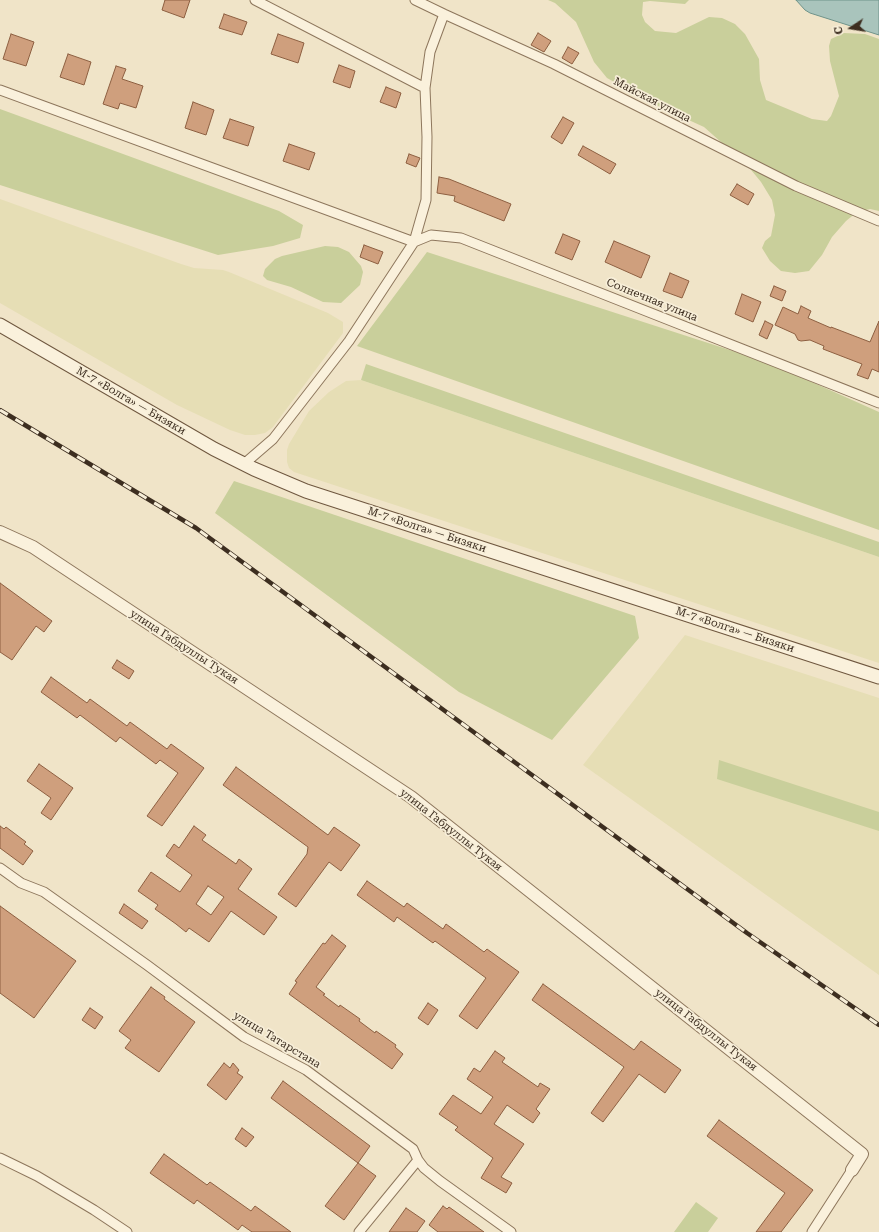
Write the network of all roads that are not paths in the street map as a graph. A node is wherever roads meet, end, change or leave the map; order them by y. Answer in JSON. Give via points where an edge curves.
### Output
{"nodes":[{"id":1,"x":255,"y":0,"type":"edge"},
{"id":2,"x":415,"y":0,"type":"edge"},
{"id":3,"x":444,"y":14,"type":"junction"},
{"id":4,"x":426,"y":88,"type":"junction"},
{"id":5,"x":0,"y":90,"type":"edge"},
{"id":6,"x":879,"y":221,"type":"edge"},
{"id":7,"x":414,"y":242,"type":"junction"},
{"id":8,"x":0,"y":325,"type":"edge"},
{"id":9,"x":879,"y":403,"type":"edge"},
{"id":10,"x":244,"y":464,"type":"junction"},
{"id":11,"x":0,"y":532,"type":"edge"},
{"id":12,"x":879,"y":677,"type":"edge"},
{"id":13,"x":0,"y":868,"type":"edge"},
{"id":14,"x":0,"y":1158,"type":"edge"},
{"id":15,"x":418,"y":1160,"type":"junction"},
{"id":16,"x":852,"y":1170,"type":"joint"},
{"id":17,"x":127,"y":1232,"type":"edge"},
{"id":18,"x":359,"y":1232,"type":"edge"},
{"id":19,"x":511,"y":1232,"type":"edge"},
{"id":20,"x":812,"y":1232,"type":"edge"}],
"edges":[{"from":1,"to":4,"type":"street"},
{"from":2,"to":3,"type":"street","name":"Майская улица"},
{"from":3,"to":4,"type":"street","via":[[430,52]]},
{"from":3,"to":6,"type":"street","name":"Майская улица","via":[[554,64],[796,186]]},
{"from":4,"to":7,"type":"street","via":[[426,200]]},
{"from":5,"to":7,"type":"street"},
{"from":7,"to":9,"type":"street","name":"Солнечная улица","via":[[431,235],[461,238]]},
{"from":7,"to":10,"type":"street","via":[[350,342],[273,439]]},
{"from":8,"to":10,"type":"main road","name":"М-7 «Волга» — Бизяки"},
{"from":10,"to":12,"type":"main road","name":"М-7 «Волга» — Бизяки","via":[[306,491]]},
{"from":11,"to":16,"type":"street","name":"улица Габдуллы Тукая","via":[[33,547],[411,797],[862,1154]]},
{"from":13,"to":15,"type":"street","name":"улица Татарстана","via":[[21,883],[44,892],[244,1037],[306,1070],[413,1149]]},
{"from":14,"to":17,"type":"street","via":[[37,1176]]},
{"from":15,"to":18,"type":"street"},
{"from":15,"to":19,"type":"street","name":"улица Татарстана","via":[[440,1181]]},
{"from":16,"to":20,"type":"street"}]}
